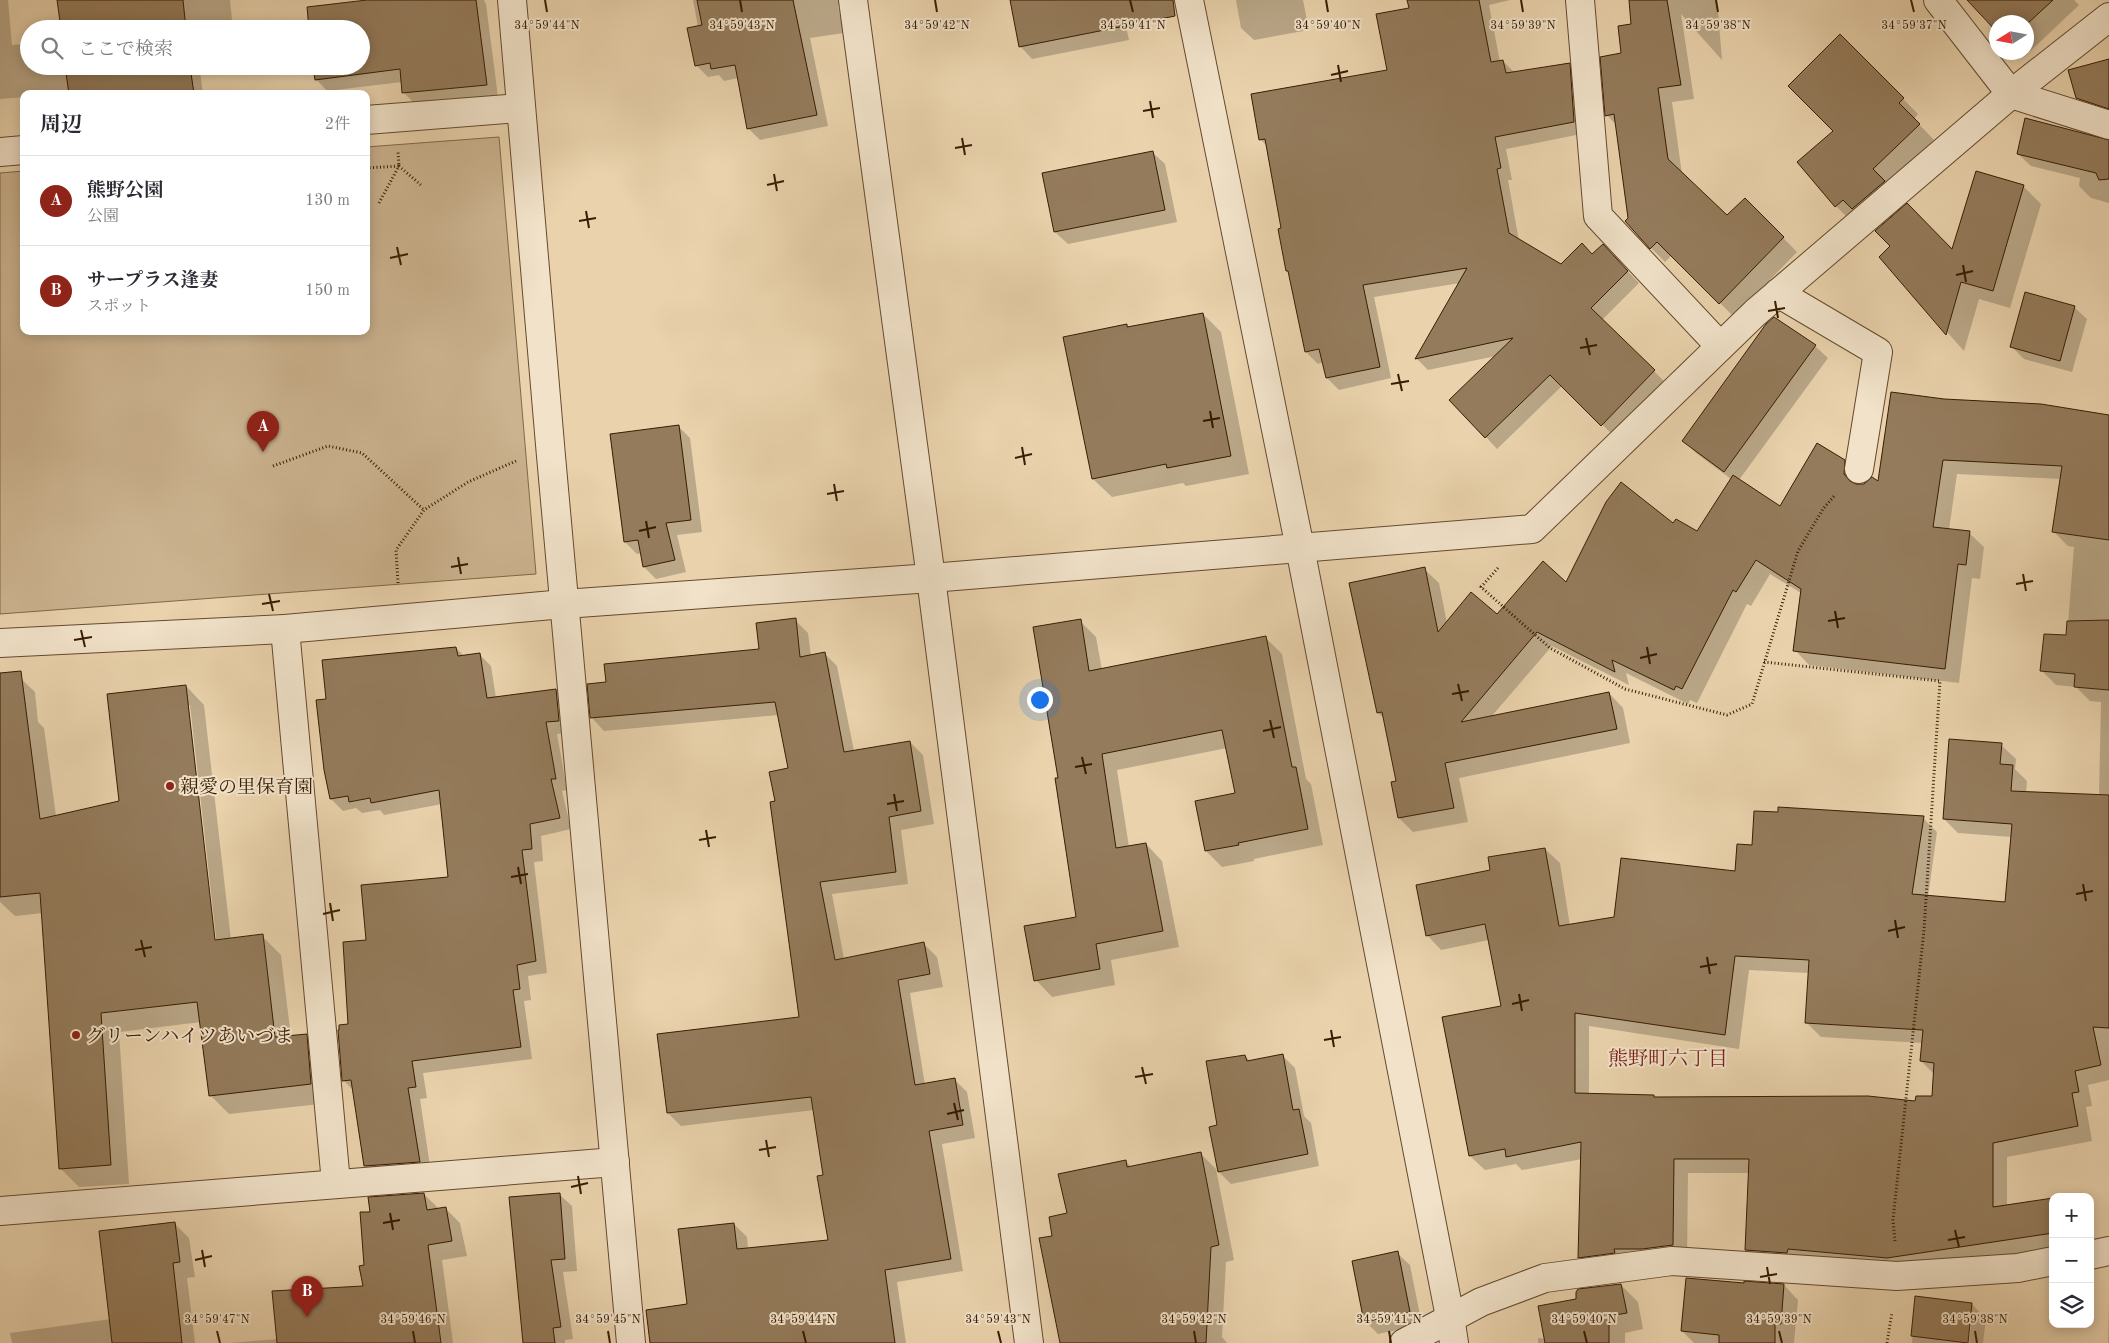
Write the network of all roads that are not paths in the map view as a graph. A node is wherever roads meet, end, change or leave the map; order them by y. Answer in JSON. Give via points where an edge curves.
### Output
{"nodes":[{"id":1,"x":512,"y":0,"type":"edge"},
{"id":2,"x":853,"y":0,"type":"edge"},
{"id":3,"x":1189,"y":0,"type":"edge"},
{"id":4,"x":1580,"y":0,"type":"edge"},
{"id":5,"x":1938,"y":0,"type":"edge"},
{"id":6,"x":2109,"y":17,"type":"edge"},
{"id":7,"x":2011,"y":94,"type":"junction"},
{"id":8,"x":520,"y":108,"type":"junction"},
{"id":9,"x":370,"y":120,"type":"edge"},
{"id":10,"x":2109,"y":125,"type":"edge"},
{"id":11,"x":20,"y":150,"type":"edge"},
{"id":12,"x":0,"y":152,"type":"edge"},
{"id":13,"x":1778,"y":293,"type":"junction"},
{"id":14,"x":1720,"y":346,"type":"junction"},
{"id":15,"x":1859,"y":469,"type":"road end"},
{"id":16,"x":1300,"y":548,"type":"junction"},
{"id":17,"x":931,"y":578,"type":"junction"},
{"id":18,"x":564,"y":604,"type":"junction"},
{"id":19,"x":285,"y":629,"type":"junction"},
{"id":20,"x":0,"y":643,"type":"edge"},
{"id":21,"x":615,"y":1162,"type":"junction"},
{"id":22,"x":336,"y":1183,"type":"junction"},
{"id":23,"x":0,"y":1211,"type":"edge"},
{"id":24,"x":2109,"y":1251,"type":"edge"},
{"id":25,"x":2094,"y":1254,"type":"edge"},
{"id":26,"x":2049,"y":1262,"type":"edge"},
{"id":27,"x":1452,"y":1330,"type":"edge"},
{"id":28,"x":631,"y":1343,"type":"edge"},
{"id":29,"x":1029,"y":1343,"type":"edge"},
{"id":30,"x":1404,"y":1343,"type":"edge"}],
"edges":[{"from":1,"to":8,"type":"street"},
{"from":2,"to":17,"type":"street"},
{"from":3,"to":16,"type":"street"},
{"from":4,"to":14,"type":"street","via":[[1598,216]]},
{"from":5,"to":7,"type":"street"},
{"from":6,"to":7,"type":"street"},
{"from":7,"to":10,"type":"street"},
{"from":7,"to":13,"type":"street"},
{"from":8,"to":9,"type":"street"},
{"from":8,"to":18,"type":"street"},
{"from":11,"to":12,"type":"street"},
{"from":13,"to":14,"type":"street"},
{"from":13,"to":15,"type":"street","via":[[1878,352]]},
{"from":14,"to":16,"type":"street","via":[[1532,529]]},
{"from":16,"to":17,"type":"street"},
{"from":16,"to":27,"type":"street"},
{"from":17,"to":18,"type":"street"},
{"from":17,"to":29,"type":"street"},
{"from":18,"to":19,"type":"street"},
{"from":18,"to":21,"type":"street"},
{"from":19,"to":20,"type":"street"},
{"from":19,"to":22,"type":"street"},
{"from":21,"to":22,"type":"street"},
{"from":21,"to":28,"type":"street"},
{"from":22,"to":23,"type":"street"},
{"from":24,"to":25,"type":"street"},
{"from":26,"to":27,"type":"street","via":[[2018,1268],[1897,1276],[1672,1261],[1546,1278],[1481,1302]]},
{"from":27,"to":30,"type":"street"}]}
